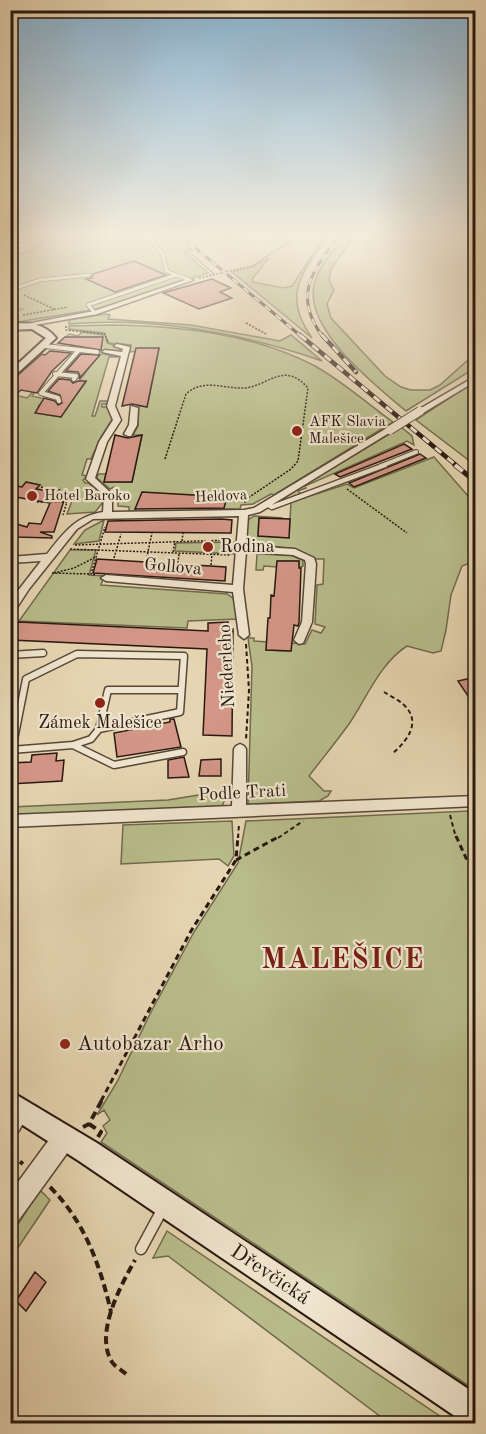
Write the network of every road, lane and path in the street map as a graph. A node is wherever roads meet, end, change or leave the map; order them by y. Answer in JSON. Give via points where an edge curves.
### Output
{"nodes":[{"id":1,"x":37,"y":301,"type":"edge"},
{"id":2,"x":102,"y":301,"type":"edge"},
{"id":3,"x":130,"y":301,"type":"edge"},
{"id":4,"x":88,"y":306,"type":"junction"},
{"id":5,"x":54,"y":309,"type":"junction"},
{"id":6,"x":95,"y":313,"type":"junction"},
{"id":7,"x":17,"y":316,"type":"dead end"},
{"id":8,"x":56,"y":321,"type":"junction"},
{"id":9,"x":246,"y":323,"type":"dead end"},
{"id":10,"x":24,"y":325,"type":"junction"},
{"id":11,"x":66,"y":330,"type":"dead end"},
{"id":12,"x":11,"y":333,"type":"edge"},
{"id":13,"x":102,"y":333,"type":"dead end"},
{"id":14,"x":266,"y":334,"type":"dead end"},
{"id":15,"x":47,"y":341,"type":"junction"},
{"id":16,"x":117,"y":346,"type":"dead end"},
{"id":17,"x":79,"y":350,"type":"junction"},
{"id":18,"x":126,"y":350,"type":"junction"},
{"id":19,"x":101,"y":352,"type":"joint"},
{"id":20,"x":55,"y":374,"type":"junction"},
{"id":21,"x":76,"y":376,"type":"dead end"},
{"id":22,"x":10,"y":377,"type":"edge"},
{"id":23,"x":476,"y":378,"type":"edge"},
{"id":24,"x":59,"y":401,"type":"dead end"},
{"id":25,"x":134,"y":408,"type":"dead end"},
{"id":26,"x":117,"y":420,"type":"junction"},
{"id":27,"x":134,"y":420,"type":"junction"},
{"id":28,"x":129,"y":434,"type":"dead end"},
{"id":29,"x":416,"y":452,"type":"dead end"},
{"id":30,"x":165,"y":459,"type":"dead end"},
{"id":31,"x":340,"y":483,"type":"junction"},
{"id":32,"x":41,"y":487,"type":"dead end"},
{"id":33,"x":37,"y":502,"type":"dead end"},
{"id":34,"x":67,"y":502,"type":"junction"},
{"id":35,"x":271,"y":503,"type":"junction"},
{"id":36,"x":244,"y":513,"type":"junction"},
{"id":37,"x":63,"y":515,"type":"dead end"},
{"id":38,"x":107,"y":515,"type":"junction"},
{"id":39,"x":152,"y":533,"type":"dead end"},
{"id":40,"x":183,"y":533,"type":"dead end"},
{"id":41,"x":215,"y":533,"type":"dead end"},
{"id":42,"x":407,"y":533,"type":"dead end"},
{"id":43,"x":121,"y":534,"type":"dead end"},
{"id":44,"x":10,"y":536,"type":"edge"},
{"id":45,"x":214,"y":540,"type":"junction"},
{"id":46,"x":150,"y":541,"type":"junction"},
{"id":47,"x":175,"y":541,"type":"junction"},
{"id":48,"x":182,"y":541,"type":"junction"},
{"id":49,"x":118,"y":542,"type":"junction"},
{"id":50,"x":100,"y":543,"type":"junction"},
{"id":51,"x":72,"y":545,"type":"dead end"},
{"id":52,"x":242,"y":548,"type":"junction"},
{"id":53,"x":99,"y":549,"type":"junction"},
{"id":54,"x":117,"y":549,"type":"junction"},
{"id":55,"x":148,"y":551,"type":"junction"},
{"id":56,"x":173,"y":552,"type":"junction"},
{"id":57,"x":52,"y":553,"type":"junction"},
{"id":58,"x":180,"y":553,"type":"junction"},
{"id":59,"x":212,"y":555,"type":"junction"},
{"id":60,"x":96,"y":556,"type":"junction"},
{"id":61,"x":10,"y":558,"type":"edge"},
{"id":62,"x":114,"y":558,"type":"dead end"},
{"id":63,"x":146,"y":561,"type":"dead end"},
{"id":64,"x":178,"y":563,"type":"dead end"},
{"id":65,"x":211,"y":565,"type":"dead end"},
{"id":66,"x":91,"y":574,"type":"junction"},
{"id":67,"x":106,"y":578,"type":"joint"},
{"id":68,"x":238,"y":589,"type":"junction"},
{"id":69,"x":10,"y":610,"type":"edge"},
{"id":70,"x":244,"y":635,"type":"joint"},
{"id":71,"x":299,"y":640,"type":"dead end"},
{"id":72,"x":44,"y":653,"type":"dead end"},
{"id":73,"x":10,"y":655,"type":"edge"},
{"id":74,"x":181,"y":690,"type":"junction"},
{"id":75,"x":384,"y":692,"type":"dead end"},
{"id":76,"x":99,"y":729,"type":"junction"},
{"id":77,"x":73,"y":746,"type":"junction"},
{"id":78,"x":240,"y":749,"type":"joint"},
{"id":79,"x":11,"y":750,"type":"edge"},
{"id":80,"x":183,"y":752,"type":"dead end"},
{"id":81,"x":393,"y":753,"type":"dead end"},
{"id":82,"x":476,"y":801,"type":"edge"},
{"id":83,"x":450,"y":810,"type":"dead end"},
{"id":84,"x":239,"y":811,"type":"junction"},
{"id":85,"x":310,"y":816,"type":"dead end"},
{"id":86,"x":10,"y":821,"type":"edge"},
{"id":87,"x":236,"y":860,"type":"junction"},
{"id":88,"x":476,"y":871,"type":"edge"},
{"id":89,"x":14,"y":1112,"type":"edge"},
{"id":90,"x":65,"y":1137,"type":"junction"},
{"id":91,"x":96,"y":1139,"type":"dead end"},
{"id":92,"x":10,"y":1154,"type":"edge"},
{"id":93,"x":28,"y":1168,"type":"dead end"},
{"id":94,"x":45,"y":1184,"type":"dead end"},
{"id":95,"x":165,"y":1204,"type":"junction"},
{"id":96,"x":10,"y":1213,"type":"edge"},
{"id":97,"x":141,"y":1249,"type":"joint"},
{"id":98,"x":111,"y":1312,"type":"junction"},
{"id":99,"x":126,"y":1374,"type":"dead end"},
{"id":100,"x":476,"y":1413,"type":"edge"}],
"edges":[{"from":1,"to":5,"type":"path"},
{"from":2,"to":4,"type":"lane"},
{"from":3,"to":6,"type":"street"},
{"from":4,"to":5,"type":"path"},
{"from":4,"to":6,"type":"lane"},
{"from":5,"to":7,"type":"path"},
{"from":6,"to":8,"type":"street"},
{"from":8,"to":10,"type":"street"},
{"from":8,"to":15,"type":"street","via":[[56,334]]},
{"from":9,"to":14,"type":"path"},
{"from":10,"to":12,"type":"main road"},
{"from":10,"to":15,"type":"main road","via":[[40,329]]},
{"from":11,"to":13,"type":"path"},
{"from":15,"to":17,"type":"lane"},
{"from":15,"to":22,"type":"main road"},
{"from":16,"to":18,"type":"street"},
{"from":17,"to":19,"type":"lane"},
{"from":17,"to":20,"type":"lane"},
{"from":18,"to":19,"type":"street"},
{"from":18,"to":26,"type":"street","via":[[111,406]]},
{"from":20,"to":21,"type":"lane"},
{"from":20,"to":24,"type":"lane","via":[[41,393],[60,398]]},
{"from":23,"to":35,"type":"street","name":"Heldova","bridge":true},
{"from":25,"to":27,"type":"street"},
{"from":26,"to":27,"type":"street"},
{"from":26,"to":38,"type":"street","via":[[103,442],[90,479],[108,494]]},
{"from":27,"to":28,"type":"street"},
{"from":29,"to":31,"type":"lane"},
{"from":30,"to":36,"type":"path","via":[[191,388],[251,388],[274,376],[304,383],[308,388],[298,461],[245,500]]},
{"from":31,"to":35,"type":"lane","via":[[272,507]]},
{"from":31,"to":42,"type":"path"},
{"from":32,"to":34,"type":"path","via":[[60,490]]},
{"from":33,"to":34,"type":"path"},
{"from":34,"to":37,"type":"path"},
{"from":35,"to":36,"type":"street","name":"Heldova"},
{"from":36,"to":38,"type":"street","name":"Heldova"},
{"from":36,"to":52,"type":"street","name":"Niederleho"},
{"from":38,"to":50,"type":"path"},
{"from":38,"to":57,"type":"street","name":"Heldova","via":[[83,520]]},
{"from":39,"to":46,"type":"path"},
{"from":40,"to":48,"type":"path"},
{"from":41,"to":45,"type":"path"},
{"from":43,"to":49,"type":"path"},
{"from":44,"to":61,"type":"lane"},
{"from":45,"to":48,"type":"path"},
{"from":45,"to":52,"type":"path"},
{"from":46,"to":47,"type":"path"},
{"from":46,"to":49,"type":"path"},
{"from":46,"to":55,"type":"path"},
{"from":47,"to":48,"type":"path"},
{"from":47,"to":56,"type":"path"},
{"from":49,"to":50,"type":"path"},
{"from":49,"to":54,"type":"path"},
{"from":50,"to":51,"type":"path"},
{"from":50,"to":53,"type":"path"},
{"from":52,"to":59,"type":"path"},
{"from":52,"to":68,"type":"street","name":"Niederleho"},
{"from":52,"to":71,"type":"street","via":[[295,552],[309,558],[308,622]]},
{"from":53,"to":54,"type":"path"},
{"from":53,"to":57,"type":"path"},
{"from":53,"to":60,"type":"path"},
{"from":54,"to":55,"type":"path"},
{"from":54,"to":62,"type":"path"},
{"from":55,"to":56,"type":"path"},
{"from":55,"to":63,"type":"path"},
{"from":56,"to":58,"type":"path"},
{"from":57,"to":61,"type":"street"},
{"from":57,"to":69,"type":"street","name":"Heldova"},
{"from":58,"to":59,"type":"path"},
{"from":58,"to":64,"type":"path"},
{"from":59,"to":65,"type":"path"},
{"from":60,"to":66,"type":"path"},
{"from":60,"to":66,"type":"path","via":[[75,568],[51,573]]},
{"from":66,"to":67,"type":"path","via":[[107,575]]},
{"from":67,"to":68,"type":"street","name":"Gollova"},
{"from":68,"to":70,"type":"street","name":"Niederleho"},
{"from":70,"to":78,"type":"path","name":"Niederleho","via":[[249,690],[246,749]]},
{"from":72,"to":73,"type":"lane"},
{"from":74,"to":76,"type":"lane","via":[[180,712]]},
{"from":74,"to":76,"type":"lane","via":[[108,690]]},
{"from":74,"to":79,"type":"lane","via":[[184,656],[77,654],[26,679]]},
{"from":75,"to":81,"type":"path","via":[[405,705],[412,730],[408,740]]},
{"from":76,"to":77,"type":"lane","via":[[91,739]]},
{"from":77,"to":79,"type":"lane"},
{"from":77,"to":80,"type":"lane","via":[[114,765]]},
{"from":78,"to":84,"type":"street"},
{"from":82,"to":84,"type":"street","name":"Podle Trati"},
{"from":83,"to":88,"type":"path","via":[[455,840]]},
{"from":84,"to":86,"type":"street","name":"Podle Trati"},
{"from":84,"to":87,"type":"path"},
{"from":85,"to":87,"type":"path"},
{"from":87,"to":91,"type":"path","via":[[191,931],[89,1124],[101,1132]]},
{"from":89,"to":90,"type":"main road","name":"Dřevčická"},
{"from":90,"to":95,"type":"main road","name":"Dřevčická"},
{"from":90,"to":96,"type":"street"},
{"from":92,"to":93,"type":"path"},
{"from":94,"to":98,"type":"path","via":[[69,1208],[96,1259]]},
{"from":95,"to":97,"type":"lane"},
{"from":95,"to":100,"type":"main road","name":"Dřevčická"},
{"from":97,"to":98,"type":"path"},
{"from":98,"to":99,"type":"path","via":[[109,1354]]}]}
